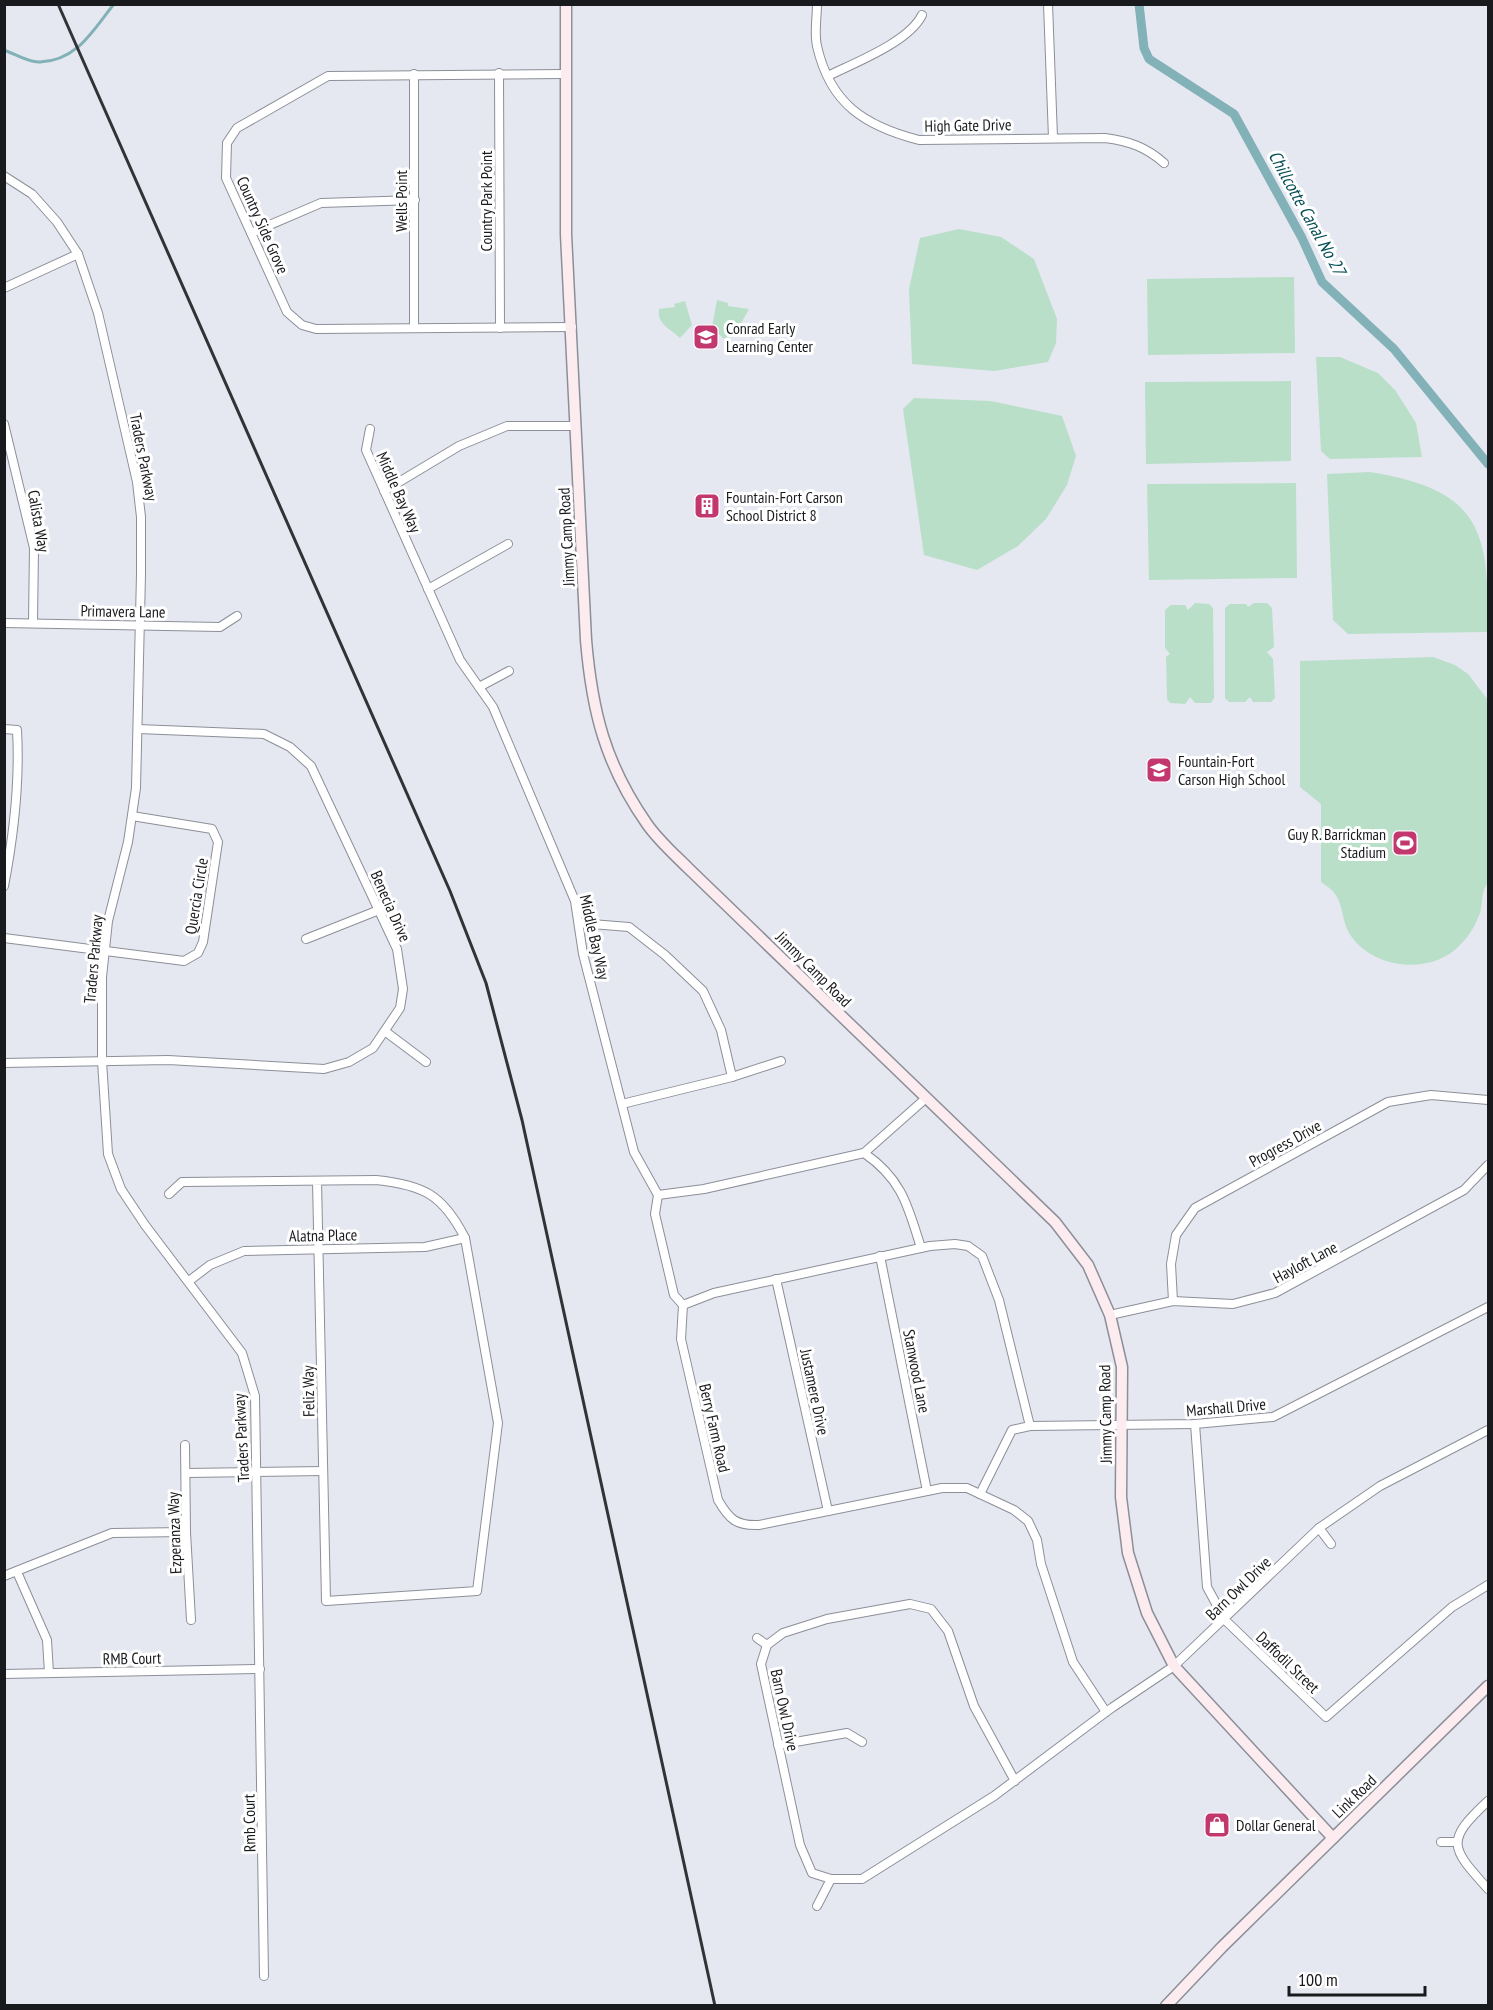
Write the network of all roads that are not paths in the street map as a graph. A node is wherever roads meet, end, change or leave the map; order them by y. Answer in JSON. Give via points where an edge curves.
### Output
{"nodes":[{"id":1,"x":566,"y":4,"type":"edge"},
{"id":2,"x":817,"y":4,"type":"edge"},
{"id":3,"x":1047,"y":4,"type":"edge"},
{"id":4,"x":921,"y":15,"type":"dead end"},
{"id":5,"x":499,"y":73,"type":"junction"},
{"id":6,"x":414,"y":74,"type":"junction"},
{"id":7,"x":564,"y":74,"type":"junction"},
{"id":8,"x":828,"y":76,"type":"junction"},
{"id":9,"x":1053,"y":138,"type":"junction"},
{"id":10,"x":1164,"y":163,"type":"dead end"},
{"id":11,"x":4,"y":176,"type":"edge"},
{"id":12,"x":415,"y":200,"type":"junction"},
{"id":13,"x":251,"y":233,"type":"junction"},
{"id":14,"x":78,"y":254,"type":"junction"},
{"id":15,"x":4,"y":288,"type":"edge"},
{"id":16,"x":572,"y":327,"type":"junction"},
{"id":17,"x":414,"y":328,"type":"junction"},
{"id":18,"x":500,"y":328,"type":"junction"},
{"id":19,"x":4,"y":424,"type":"edge"},
{"id":20,"x":576,"y":426,"type":"junction"},
{"id":21,"x":370,"y":429,"type":"dead end"},
{"id":22,"x":384,"y":491,"type":"junction"},
{"id":23,"x":508,"y":543,"type":"dead end"},
{"id":24,"x":428,"y":590,"type":"junction"},
{"id":25,"x":237,"y":616,"type":"dead end"},
{"id":26,"x":4,"y":623,"type":"edge"},
{"id":27,"x":33,"y":623,"type":"junction"},
{"id":28,"x":139,"y":625,"type":"junction"},
{"id":29,"x":509,"y":670,"type":"dead end"},
{"id":30,"x":479,"y":687,"type":"junction"},
{"id":31,"x":4,"y":729,"type":"edge"},
{"id":32,"x":138,"y":729,"type":"junction"},
{"id":33,"x":132,"y":816,"type":"junction"},
{"id":34,"x":4,"y":886,"type":"edge"},
{"id":35,"x":379,"y":910,"type":"junction"},
{"id":36,"x":579,"y":923,"type":"junction"},
{"id":37,"x":4,"y":938,"type":"edge"},
{"id":38,"x":306,"y":939,"type":"dead end"},
{"id":39,"x":105,"y":952,"type":"junction"},
{"id":40,"x":386,"y":1032,"type":"junction"},
{"id":41,"x":102,"y":1061,"type":"junction"},
{"id":42,"x":781,"y":1061,"type":"dead end"},
{"id":43,"x":426,"y":1062,"type":"dead end"},
{"id":44,"x":4,"y":1064,"type":"edge"},
{"id":45,"x":732,"y":1077,"type":"junction"},
{"id":46,"x":925,"y":1099,"type":"junction"},
{"id":47,"x":1488,"y":1100,"type":"edge"},
{"id":48,"x":622,"y":1104,"type":"junction"},
{"id":49,"x":864,"y":1153,"type":"junction"},
{"id":50,"x":1488,"y":1165,"type":"edge"},
{"id":51,"x":317,"y":1181,"type":"junction"},
{"id":52,"x":169,"y":1194,"type":"dead end"},
{"id":53,"x":658,"y":1195,"type":"junction"},
{"id":54,"x":465,"y":1238,"type":"junction"},
{"id":55,"x":319,"y":1248,"type":"junction"},
{"id":56,"x":921,"y":1248,"type":"junction"},
{"id":57,"x":880,"y":1257,"type":"junction"},
{"id":58,"x":776,"y":1279,"type":"junction"},
{"id":59,"x":189,"y":1281,"type":"junction"},
{"id":60,"x":1173,"y":1301,"type":"junction"},
{"id":61,"x":683,"y":1305,"type":"junction"},
{"id":62,"x":1488,"y":1307,"type":"edge"},
{"id":63,"x":1110,"y":1315,"type":"junction"},
{"id":64,"x":1122,"y":1424,"type":"junction"},
{"id":65,"x":1195,"y":1424,"type":"junction"},
{"id":66,"x":1030,"y":1426,"type":"junction"},
{"id":67,"x":1488,"y":1430,"type":"edge"},
{"id":68,"x":185,"y":1445,"type":"dead end"},
{"id":69,"x":257,"y":1471,"type":"junction"},
{"id":70,"x":323,"y":1471,"type":"junction"},
{"id":71,"x":186,"y":1473,"type":"junction"},
{"id":72,"x":927,"y":1491,"type":"junction"},
{"id":73,"x":980,"y":1494,"type":"junction"},
{"id":74,"x":828,"y":1511,"type":"junction"},
{"id":75,"x":1319,"y":1528,"type":"junction"},
{"id":76,"x":186,"y":1532,"type":"junction"},
{"id":77,"x":1331,"y":1544,"type":"dead end"},
{"id":78,"x":17,"y":1572,"type":"junction"},
{"id":79,"x":4,"y":1576,"type":"edge"},
{"id":80,"x":1488,"y":1585,"type":"edge"},
{"id":81,"x":191,"y":1620,"type":"dead end"},
{"id":82,"x":1225,"y":1620,"type":"junction"},
{"id":83,"x":757,"y":1638,"type":"dead end"},
{"id":84,"x":767,"y":1645,"type":"junction"},
{"id":85,"x":1174,"y":1666,"type":"junction"},
{"id":86,"x":260,"y":1669,"type":"junction"},
{"id":87,"x":49,"y":1673,"type":"junction"},
{"id":88,"x":4,"y":1674,"type":"edge"},
{"id":89,"x":1488,"y":1686,"type":"edge"},
{"id":90,"x":1106,"y":1712,"type":"junction"},
{"id":91,"x":862,"y":1742,"type":"dead end"},
{"id":92,"x":778,"y":1745,"type":"junction"},
{"id":93,"x":1015,"y":1781,"type":"junction"},
{"id":94,"x":1488,"y":1800,"type":"edge"},
{"id":95,"x":1333,"y":1838,"type":"junction"},
{"id":96,"x":1441,"y":1842,"type":"dead end"},
{"id":97,"x":1457,"y":1842,"type":"junction"},
{"id":98,"x":831,"y":1879,"type":"junction"},
{"id":99,"x":1488,"y":1890,"type":"edge"},
{"id":100,"x":817,"y":1906,"type":"dead end"},
{"id":101,"x":264,"y":1976,"type":"dead end"},
{"id":102,"x":1166,"y":2006,"type":"edge"}],
"edges":[{"from":1,"to":7,"type":"street","name":"Jimmy Camp Road"},
{"from":2,"to":8,"type":"street","name":"High Gate Drive","via":[[816,44]]},
{"from":3,"to":9,"type":"street"},
{"from":4,"to":8,"type":"street","via":[[917,25],[887,46]]},
{"from":5,"to":6,"type":"street","name":"Country Side Grove"},
{"from":5,"to":7,"type":"street","name":"Country Side Grove"},
{"from":5,"to":18,"type":"street","name":"Country Park Point"},
{"from":6,"to":12,"type":"street","name":"Wells Point"},
{"from":6,"to":13,"type":"street","name":"Country Side Grove","via":[[328,76],[237,128],[227,143],[226,178]]},
{"from":7,"to":16,"type":"street","name":"Jimmy Camp Road","via":[[566,234]]},
{"from":8,"to":9,"type":"street","name":"High Gate Drive","via":[[844,104],[866,120],[902,136],[919,140]]},
{"from":9,"to":10,"type":"street","name":"High Gate Drive","via":[[1129,141]]},
{"from":11,"to":14,"type":"street","name":"Traders Parkway","via":[[32,194]]},
{"from":12,"to":13,"type":"street","via":[[321,203]]},
{"from":12,"to":17,"type":"street","name":"Wells Point"},
{"from":13,"to":17,"type":"street","name":"Country Side Grove","via":[[287,312],[302,325],[315,329]]},
{"from":14,"to":15,"type":"street"},
{"from":14,"to":28,"type":"street","name":"Traders Parkway","via":[[98,313],[137,482],[141,517]]},
{"from":16,"to":18,"type":"street","name":"Country Side Grove"},
{"from":16,"to":20,"type":"street","name":"Jimmy Camp Road"},
{"from":17,"to":18,"type":"street","name":"Country Side Grove"},
{"from":19,"to":27,"type":"street","name":"Calista Way","via":[[34,548]]},
{"from":20,"to":22,"type":"street","via":[[507,426],[459,446]]},
{"from":20,"to":46,"type":"street","name":"Jimmy Camp Road","via":[[590,692],[618,776],[648,826]]},
{"from":21,"to":22,"type":"street","name":"Middle Bay Way","via":[[366,450]]},
{"from":22,"to":24,"type":"street","name":"Middle Bay Way"},
{"from":23,"to":24,"type":"street"},
{"from":24,"to":30,"type":"street","name":"Middle Bay Way","via":[[460,660]]},
{"from":25,"to":28,"type":"street","name":"Primavera Lane","via":[[220,627]]},
{"from":26,"to":27,"type":"street","name":"Primavera Lane"},
{"from":27,"to":28,"type":"street","name":"Primavera Lane"},
{"from":28,"to":32,"type":"street","name":"Traders Parkway"},
{"from":29,"to":30,"type":"street"},
{"from":30,"to":36,"type":"street","name":"Middle Bay Way","via":[[493,707],[575,901]]},
{"from":31,"to":34,"type":"street","via":[[17,730],[19,763],[18,806]]},
{"from":32,"to":33,"type":"street","name":"Traders Parkway"},
{"from":32,"to":35,"type":"street","name":"Benecia Drive","via":[[264,734],[290,747],[310,766]]},
{"from":33,"to":39,"type":"street","name":"Traders Parkway","via":[[108,921]]},
{"from":33,"to":39,"type":"street","name":"Quercia Circle","via":[[212,829],[218,842],[203,942],[198,953],[184,961]]},
{"from":35,"to":38,"type":"street"},
{"from":35,"to":40,"type":"street","name":"Benecia Drive","via":[[397,949],[403,989],[400,1008]]},
{"from":36,"to":45,"type":"street","via":[[629,927],[703,991],[721,1030]]},
{"from":36,"to":48,"type":"street","name":"Middle Bay Way","via":[[583,954]]},
{"from":37,"to":39,"type":"street"},
{"from":39,"to":41,"type":"street","name":"Traders Parkway"},
{"from":40,"to":41,"type":"street","name":"Benecia Drive","via":[[373,1048],[349,1062],[324,1069],[168,1060]]},
{"from":40,"to":43,"type":"street"},
{"from":41,"to":44,"type":"street","name":"Benecia Drive"},
{"from":41,"to":59,"type":"street","name":"Traders Parkway","via":[[108,1154],[121,1189]]},
{"from":42,"to":45,"type":"street"},
{"from":45,"to":48,"type":"street"},
{"from":46,"to":49,"type":"street"},
{"from":46,"to":63,"type":"street","name":"Jimmy Camp Road","via":[[1055,1222],[1088,1265]]},
{"from":47,"to":60,"type":"street","name":"Progress Drive","via":[[1431,1095],[1388,1102],[1195,1208],[1176,1234],[1171,1264]]},
{"from":48,"to":53,"type":"street","name":"Middle Bay Way","via":[[634,1152]]},
{"from":49,"to":53,"type":"street","via":[[705,1189]]},
{"from":49,"to":56,"type":"street","via":[[881,1165],[905,1197]]},
{"from":50,"to":60,"type":"street","name":"Hayloft Lane","via":[[1464,1190],[1275,1293],[1233,1304]]},
{"from":51,"to":52,"type":"street","via":[[182,1182]]},
{"from":51,"to":54,"type":"street","via":[[408,1183],[434,1195],[454,1216]]},
{"from":51,"to":55,"type":"street","name":"Feliz Way"},
{"from":53,"to":61,"type":"street","via":[[655,1214],[674,1295]]},
{"from":54,"to":55,"type":"street","name":"Alatna Place","via":[[425,1247]]},
{"from":54,"to":70,"type":"street","name":"Feliz Way","via":[[498,1423],[477,1591],[326,1601]]},
{"from":55,"to":59,"type":"street","name":"Alatna Place","via":[[244,1251],[210,1265]]},
{"from":55,"to":70,"type":"street","name":"Feliz Way"},
{"from":56,"to":57,"type":"street"},
{"from":56,"to":66,"type":"street","via":[[955,1244],[968,1246],[982,1257],[999,1300]]},
{"from":57,"to":58,"type":"street"},
{"from":57,"to":72,"type":"street","name":"Stanwood Lane"},
{"from":58,"to":61,"type":"street","via":[[714,1293]]},
{"from":58,"to":74,"type":"street","name":"Justamere Drive"},
{"from":59,"to":69,"type":"street","name":"Traders Parkway","via":[[242,1353],[255,1396]]},
{"from":60,"to":63,"type":"street","name":"Hayloft Lane"},
{"from":61,"to":74,"type":"street","name":"Berry Farm Road","via":[[681,1339],[718,1500],[727,1515],[743,1526]]},
{"from":62,"to":65,"type":"street","name":"Marshall Drive","via":[[1273,1417]]},
{"from":63,"to":64,"type":"street","name":"Jimmy Camp Road","via":[[1122,1367]]},
{"from":64,"to":65,"type":"street","name":"Marshall Drive"},
{"from":64,"to":66,"type":"street","name":"Marshall Drive"},
{"from":64,"to":85,"type":"street","name":"Jimmy Camp Road","via":[[1121,1497],[1128,1553],[1148,1613]]},
{"from":65,"to":82,"type":"street","name":"Daffodil Street","via":[[1207,1587]]},
{"from":66,"to":73,"type":"street","via":[[1012,1430]]},
{"from":67,"to":75,"type":"street","name":"Barn Owl Drive","via":[[1380,1486]]},
{"from":68,"to":71,"type":"street","name":"Ezperanza Way"},
{"from":69,"to":70,"type":"street"},
{"from":69,"to":71,"type":"street"},
{"from":69,"to":86,"type":"street","name":"Traders Parkway"},
{"from":71,"to":76,"type":"street","name":"Ezperanza Way"},
{"from":72,"to":73,"type":"street","name":"Berry Farm Road","via":[[967,1488]]},
{"from":72,"to":74,"type":"street","name":"Berry Farm Road"},
{"from":73,"to":90,"type":"street","name":"Berry Farm Road","via":[[1028,1521],[1073,1662]]},
{"from":75,"to":77,"type":"street"},
{"from":75,"to":82,"type":"street","name":"Barn Owl Drive"},
{"from":76,"to":78,"type":"street","via":[[112,1533]]},
{"from":76,"to":81,"type":"street","name":"Ezperanza Way"},
{"from":78,"to":79,"type":"street"},
{"from":78,"to":87,"type":"street","via":[[47,1640]]},
{"from":80,"to":82,"type":"street","name":"Daffodil Street","via":[[1452,1607],[1326,1717]]},
{"from":82,"to":85,"type":"street","name":"Barn Owl Drive"},
{"from":83,"to":84,"type":"street"},
{"from":84,"to":92,"type":"street","name":"Barn Owl Drive","via":[[761,1664]]},
{"from":84,"to":93,"type":"street","via":[[783,1633],[826,1619],[910,1604],[932,1609],[948,1631],[974,1706]]},
{"from":85,"to":90,"type":"street","name":"Barn Owl Drive"},
{"from":85,"to":95,"type":"street","name":"Jimmy Camp Road"},
{"from":86,"to":87,"type":"street","name":"RMB Court"},
{"from":86,"to":101,"type":"street","name":"Rmb Court"},
{"from":87,"to":88,"type":"street","name":"RMB Court"},
{"from":89,"to":95,"type":"street","name":"Link Road"},
{"from":90,"to":93,"type":"street","name":"Barn Owl Drive"},
{"from":91,"to":92,"type":"street","via":[[847,1733]]},
{"from":92,"to":98,"type":"street","name":"Barn Owl Drive","via":[[800,1845],[812,1873]]},
{"from":93,"to":98,"type":"street","name":"Barn Owl Drive","via":[[862,1879]]},
{"from":94,"to":97,"type":"street","via":[[1462,1825]]},
{"from":95,"to":102,"type":"street","name":"Link Road"},
{"from":96,"to":97,"type":"street"},
{"from":97,"to":99,"type":"street","via":[[1463,1862]]},
{"from":98,"to":100,"type":"street"}]}
